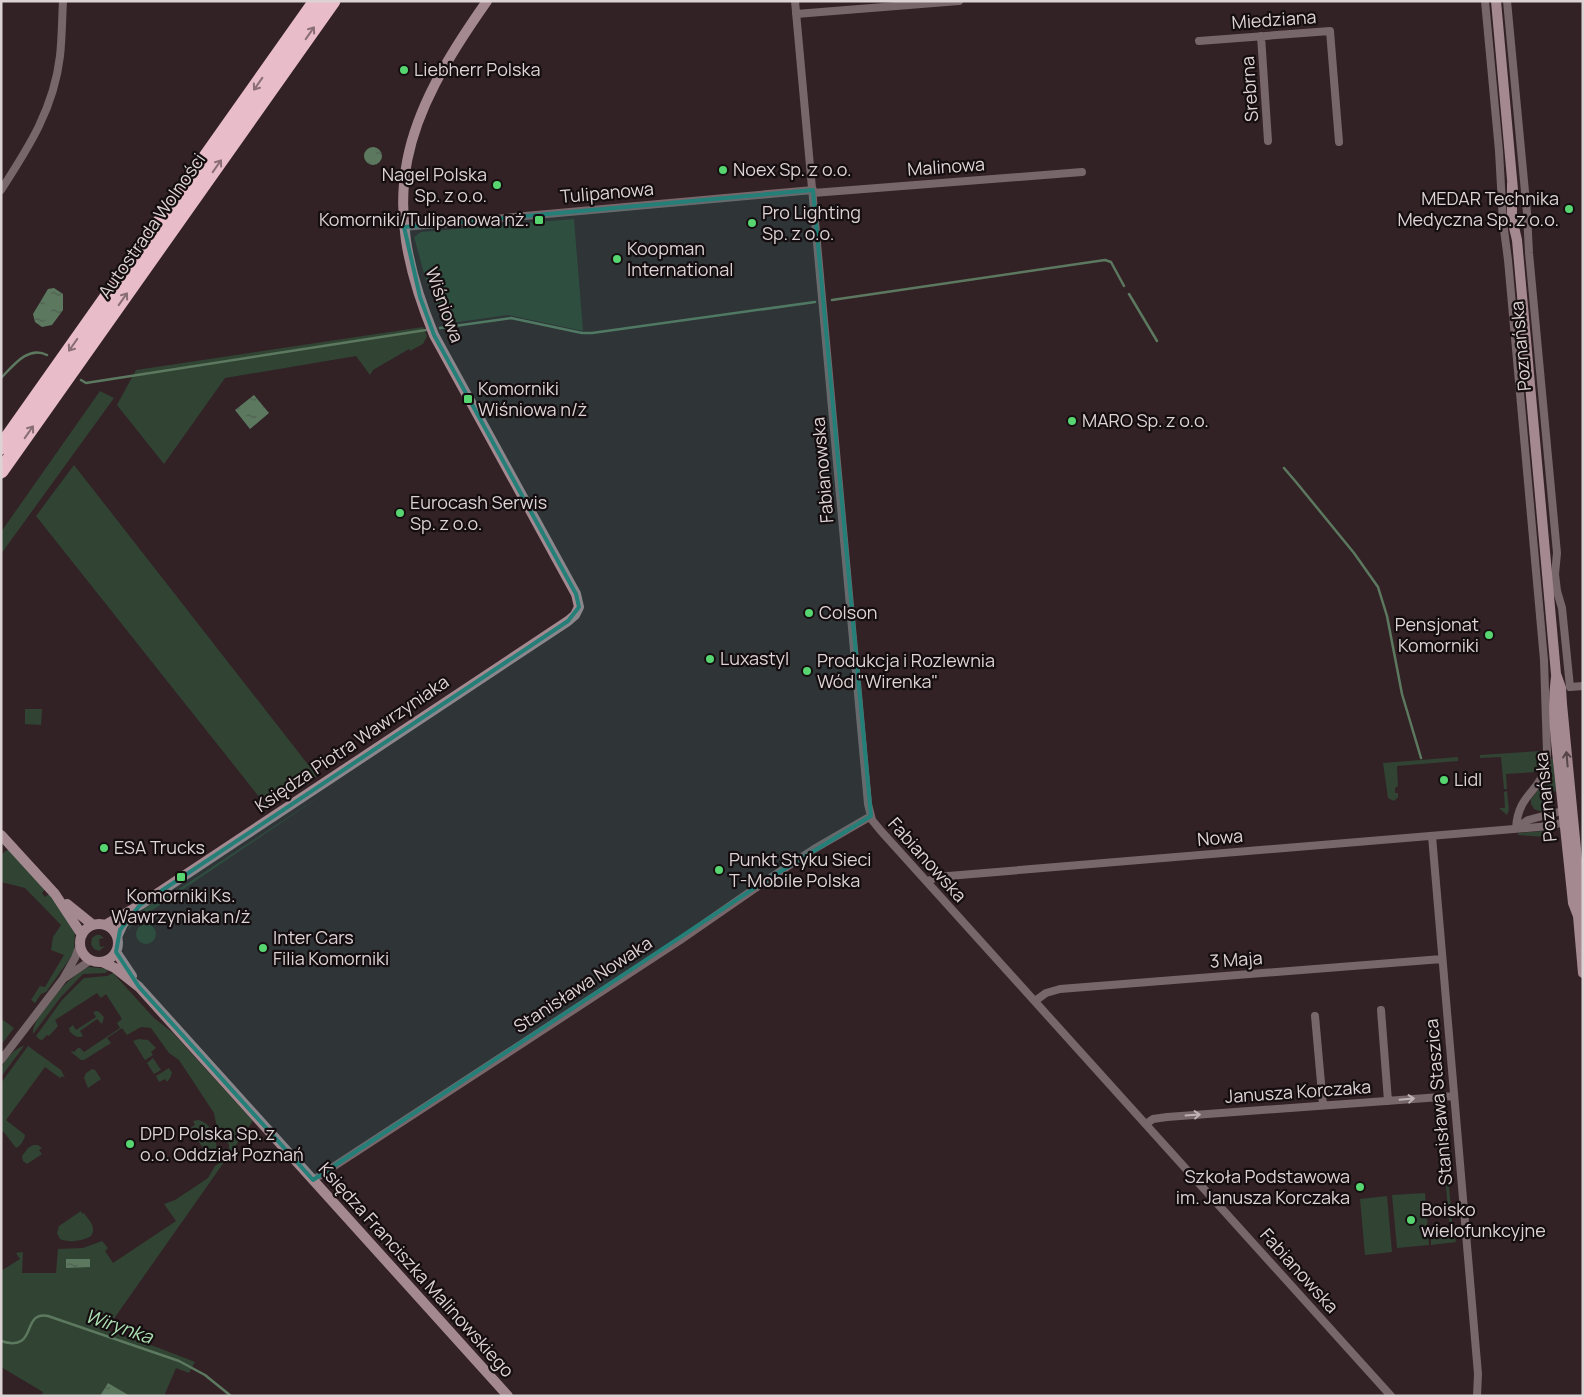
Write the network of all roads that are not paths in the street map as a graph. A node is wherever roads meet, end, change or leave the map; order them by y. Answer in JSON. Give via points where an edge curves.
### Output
{"nodes":[{"id":1,"x":63,"y":1,"type":"edge"},
{"id":2,"x":316,"y":1,"type":"edge"},
{"id":3,"x":333,"y":1,"type":"edge"},
{"id":4,"x":487,"y":1,"type":"edge"},
{"id":5,"x":795,"y":1,"type":"edge"},
{"id":6,"x":958,"y":1,"type":"edge"},
{"id":7,"x":1485,"y":1,"type":"edge"},
{"id":8,"x":1496,"y":1,"type":"edge"},
{"id":9,"x":1507,"y":1,"type":"edge"},
{"id":10,"x":796,"y":14,"type":"junction"},
{"id":11,"x":1261,"y":36,"type":"junction"},
{"id":12,"x":1199,"y":41,"type":"dead end"},
{"id":13,"x":1268,"y":141,"type":"dead end"},
{"id":14,"x":1339,"y":142,"type":"dead end"},
{"id":15,"x":1082,"y":172,"type":"dead end"},
{"id":16,"x":1,"y":190,"type":"edge"},
{"id":17,"x":813,"y":191,"type":"junction"},
{"id":18,"x":404,"y":227,"type":"junction"},
{"id":19,"x":1,"y":447,"type":"edge"},
{"id":20,"x":1,"y":472,"type":"edge"},
{"id":21,"x":579,"y":607,"type":"joint"},
{"id":22,"x":1583,"y":686,"type":"edge"},
{"id":23,"x":1572,"y":808,"type":"edge"},
{"id":24,"x":871,"y":816,"type":"junction"},
{"id":25,"x":1573,"y":819,"type":"edge"},
{"id":26,"x":1516,"y":828,"type":"junction"},
{"id":27,"x":1,"y":835,"type":"edge"},
{"id":28,"x":1432,"y":836,"type":"junction"},
{"id":29,"x":927,"y":882,"type":"junction"},
{"id":30,"x":55,"y":894,"type":"junction"},
{"id":31,"x":140,"y":905,"type":"junction"},
{"id":32,"x":93,"y":925,"type":"junction"},
{"id":33,"x":105,"y":925,"type":"junction"},
{"id":34,"x":117,"y":937,"type":"junction"},
{"id":35,"x":81,"y":940,"type":"junction"},
{"id":36,"x":116,"y":952,"type":"junction"},
{"id":37,"x":1442,"y":959,"type":"junction"},
{"id":38,"x":91,"y":960,"type":"junction"},
{"id":39,"x":102,"y":962,"type":"junction"},
{"id":40,"x":1583,"y":973,"type":"edge"},
{"id":41,"x":62,"y":979,"type":"junction"},
{"id":42,"x":139,"y":987,"type":"junction"},
{"id":43,"x":1035,"y":1002,"type":"junction"},
{"id":44,"x":1380,"y":1010,"type":"dead end"},
{"id":45,"x":1315,"y":1016,"type":"dead end"},
{"id":46,"x":1,"y":1060,"type":"edge"},
{"id":47,"x":1454,"y":1096,"type":"junction"},
{"id":48,"x":1388,"y":1101,"type":"junction"},
{"id":49,"x":1323,"y":1106,"type":"junction"},
{"id":50,"x":1146,"y":1124,"type":"junction"},
{"id":51,"x":313,"y":1180,"type":"junction"},
{"id":52,"x":508,"y":1396,"type":"edge"},
{"id":53,"x":1391,"y":1396,"type":"edge"},
{"id":54,"x":1477,"y":1396,"type":"edge"}],
"edges":[{"from":1,"to":16,"type":"street","via":[[60,56],[49,103],[29,148]]},
{"from":2,"to":19,"type":"highway","name":"Autostrada Wolności","one_way":true},
{"from":20,"to":3,"type":"highway","name":"Autostrada Wolności","one_way":true},
{"from":4,"to":18,"type":"street","name":"Wiśniowa","via":[[438,75],[417,123],[404,176]]},
{"from":5,"to":10,"type":"street","name":"Fabianowska"},
{"from":6,"to":10,"type":"street"},
{"from":7,"to":26,"type":"street","via":[[1544,660],[1546,769],[1519,808]]},
{"from":8,"to":23,"type":"street","name":"Poznańska","via":[[1512,184],[1518,214],[1517,240],[1556,674],[1562,696]]},
{"from":9,"to":22,"type":"street","name":"Poznańska","via":[[1557,553],[1555,574],[1570,687]]},
{"from":10,"to":17,"type":"street","name":"Fabianowska"},
{"from":11,"to":12,"type":"street","name":"Miedziana"},
{"from":11,"to":13,"type":"street","name":"Srebrna"},
{"from":11,"to":14,"type":"street","name":"Miedziana","via":[[1330,31]]},
{"from":15,"to":17,"type":"street","name":"Malinowa"},
{"from":17,"to":18,"type":"street","name":"Tulipanowa"},
{"from":17,"to":24,"type":"street","name":"Fabianowska"},
{"from":18,"to":21,"type":"street","name":"Wiśniowa","via":[[420,297],[434,335],[576,594]]},
{"from":21,"to":31,"type":"street","name":"Księdza Piotra Wawrzyniaka","via":[[568,621]]},
{"from":23,"to":25,"type":"street","name":"Poznańska"},
{"from":23,"to":26,"type":"street","name":"Nowa","via":[[1528,820]]},
{"from":24,"to":29,"type":"street","name":"Fabianowska"},
{"from":24,"to":51,"type":"street","name":"Stanisława Nowaka","via":[[814,849]]},
{"from":25,"to":26,"type":"street","name":"Nowa","via":[[1550,826]]},
{"from":25,"to":40,"type":"street","name":"Poznańska","via":[[1573,903],[1578,916]]},
{"from":26,"to":28,"type":"street","name":"Nowa"},
{"from":27,"to":30,"type":"street"},
{"from":28,"to":29,"type":"street","name":"Nowa","via":[[936,877]]},
{"from":28,"to":37,"type":"street","name":"Stanisława Staszica"},
{"from":29,"to":43,"type":"street","name":"Fabianowska"},
{"from":30,"to":32,"type":"street"},
{"from":30,"to":35,"type":"street"},
{"from":31,"to":33,"type":"street","name":"Księdza Piotra Wawrzyniaka"},
{"from":31,"to":34,"type":"street","name":"Księdza Piotra Wawrzyniaka","via":[[123,924]]},
{"from":32,"to":33,"type":"street"},
{"from":32,"to":35,"type":"street"},
{"from":33,"to":34,"type":"street"},
{"from":34,"to":36,"type":"street"},
{"from":35,"to":38,"type":"street","via":[[83,954]]},
{"from":35,"to":41,"type":"street"},
{"from":36,"to":39,"type":"street"},
{"from":36,"to":42,"type":"street","name":"Księdza Franciszka Malinowskiego"},
{"from":37,"to":43,"type":"street","name":"3 Maja","via":[[1060,989],[1046,993]]},
{"from":37,"to":47,"type":"street","name":"Stanisława Staszica"},
{"from":38,"to":39,"type":"street"},
{"from":38,"to":41,"type":"street"},
{"from":39,"to":42,"type":"street","name":"Księdza Franciszka Malinowskiego"},
{"from":41,"to":46,"type":"street"},
{"from":42,"to":51,"type":"street","name":"Księdza Franciszka Malinowskiego"},
{"from":43,"to":50,"type":"street","name":"Fabianowska"},
{"from":44,"to":48,"type":"street"},
{"from":45,"to":49,"type":"street"},
{"from":48,"to":47,"type":"street","name":"Janusza Korczaka","one_way":true},
{"from":47,"to":54,"type":"street","name":"Stanisława Staszica","via":[[1478,1374]]},
{"from":48,"to":49,"type":"street","name":"Janusza Korczaka"},
{"from":50,"to":49,"type":"street","name":"Janusza Korczaka","one_way":true,"via":[[1153,1119],[1167,1117]]},
{"from":50,"to":53,"type":"street","name":"Fabianowska"},
{"from":51,"to":52,"type":"street","name":"Księdza Franciszka Malinowskiego"}]}
